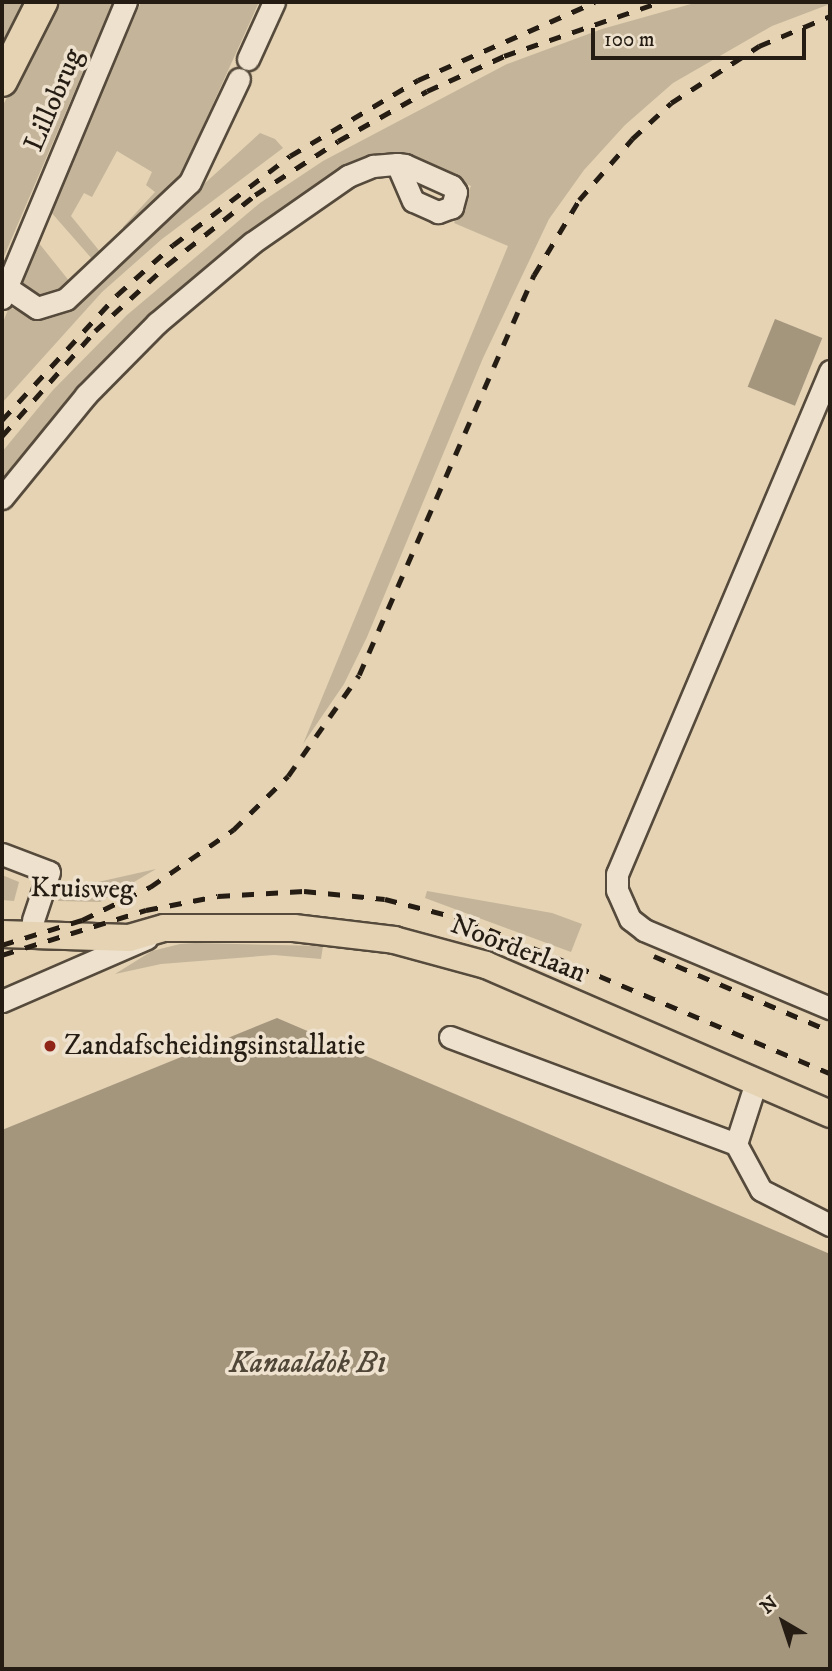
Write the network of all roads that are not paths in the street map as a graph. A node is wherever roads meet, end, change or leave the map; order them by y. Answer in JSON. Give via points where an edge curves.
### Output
{"nodes":[{"id":1,"x":42,"y":2,"type":"edge"},
{"id":2,"x":126,"y":2,"type":"edge"},
{"id":3,"x":274,"y":2,"type":"edge"},
{"id":4,"x":248,"y":59,"type":"dead end"},
{"id":5,"x":239,"y":79,"type":"dead end"},
{"id":6,"x":2,"y":81,"type":"edge"},
{"id":7,"x":397,"y":164,"type":"dead end"},
{"id":8,"x":4,"y":293,"type":"edge"},
{"id":9,"x":830,"y":371,"type":"edge"},
{"id":10,"x":2,"y":498,"type":"edge"},
{"id":11,"x":2,"y":854,"type":"edge"},
{"id":12,"x":2,"y":919,"type":"edge"},
{"id":13,"x":33,"y":920,"type":"junction"},
{"id":14,"x":164,"y":928,"type":"junction"},
{"id":15,"x":2,"y":934,"type":"edge"},
{"id":16,"x":2,"y":1001,"type":"edge"},
{"id":17,"x":830,"y":1008,"type":"edge"},
{"id":18,"x":450,"y":1037,"type":"dead end"},
{"id":19,"x":756,"y":1082,"type":"junction"},
{"id":20,"x":830,"y":1114,"type":"edge"},
{"id":21,"x":736,"y":1144,"type":"junction"},
{"id":22,"x":830,"y":1225,"type":"edge"}],
"edges":[{"from":1,"to":6,"type":"highway"},
{"from":2,"to":8,"type":"street","name":"Lillobrug"},
{"from":3,"to":4,"type":"street"},
{"from":5,"to":8,"type":"street","via":[[190,182],[66,299],[37,308]]},
{"from":7,"to":10,"type":"street","via":[[373,166],[348,177],[196,289],[86,395]]},
{"from":9,"to":17,"type":"street","via":[[618,874],[617,890],[630,919],[644,930]]},
{"from":11,"to":13,"type":"street","via":[[49,872]]},
{"from":12,"to":13,"type":"main road","name":"Kruisweg"},
{"from":13,"to":14,"type":"main road","name":"Kruisweg","via":[[142,920]]},
{"from":14,"to":15,"type":"main road","name":"Kruisweg","via":[[129,938]]},
{"from":14,"to":16,"type":"street","via":[[93,965]]},
{"from":14,"to":19,"type":"main road","name":"Noorderlaan","via":[[343,931],[455,954]]},
{"from":18,"to":21,"type":"street"},
{"from":19,"to":20,"type":"main road","name":"Noorderlaan"},
{"from":19,"to":21,"type":"street"},
{"from":21,"to":22,"type":"street","via":[[761,1190]]}]}
